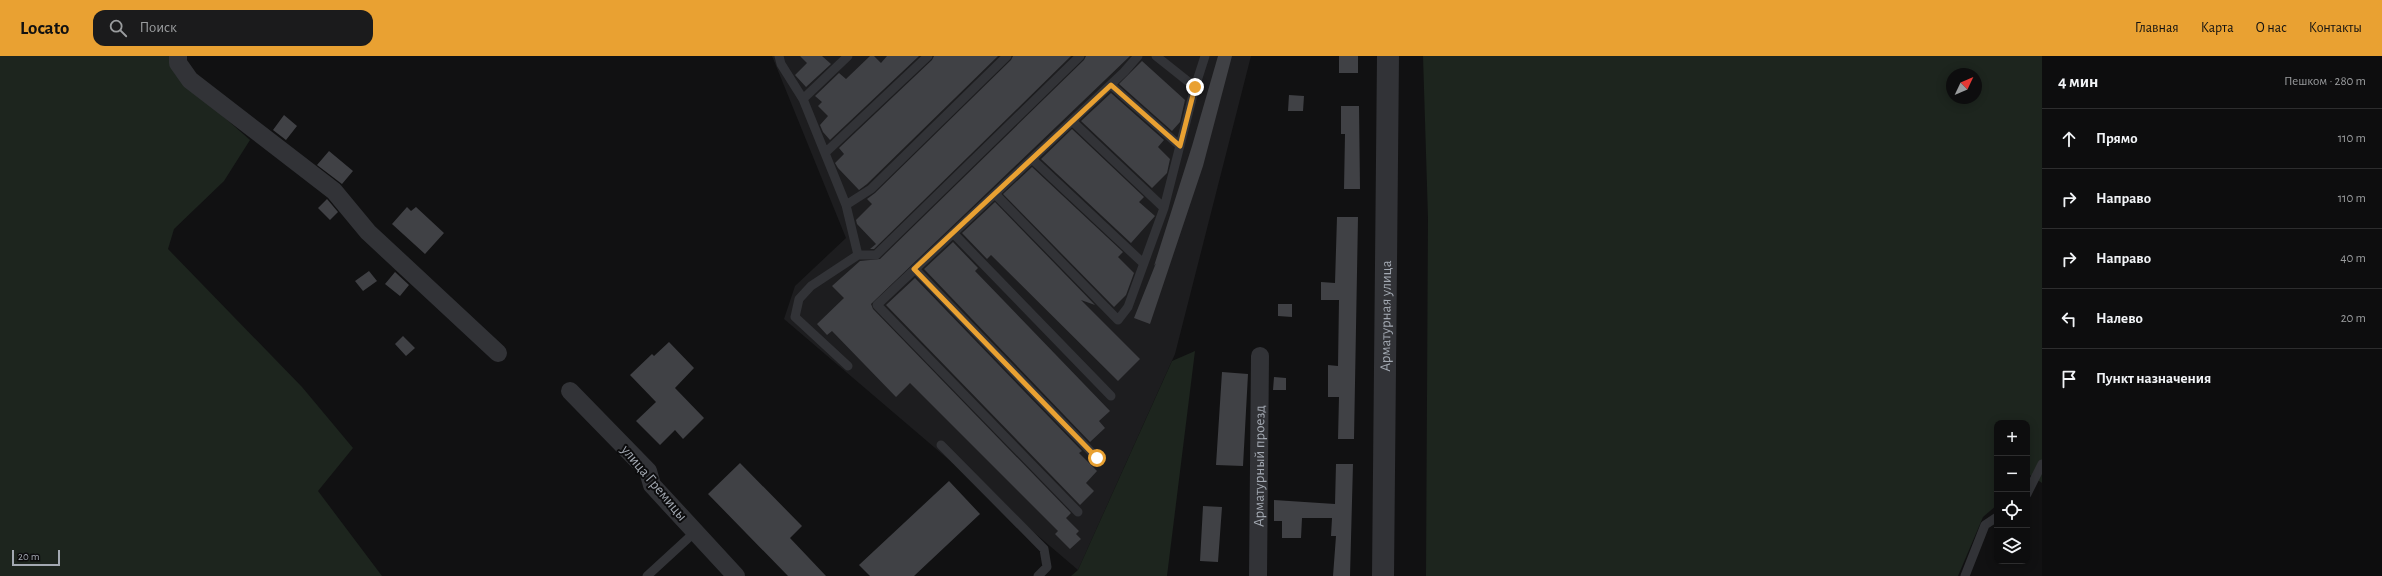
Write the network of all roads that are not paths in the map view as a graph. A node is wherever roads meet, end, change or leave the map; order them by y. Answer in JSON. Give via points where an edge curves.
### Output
{"nodes":[{"id":1,"x":178,"y":56,"type":"edge"},
{"id":2,"x":779,"y":56,"type":"edge"},
{"id":3,"x":848,"y":56,"type":"edge"},
{"id":4,"x":928,"y":56,"type":"edge"},
{"id":5,"x":1007,"y":56,"type":"edge"},
{"id":6,"x":1080,"y":56,"type":"edge"},
{"id":7,"x":1138,"y":56,"type":"edge"},
{"id":8,"x":1156,"y":56,"type":"edge"},
{"id":9,"x":1205,"y":56,"type":"edge"},
{"id":10,"x":1388,"y":56,"type":"edge"},
{"id":11,"x":1111,"y":85,"type":"junction"},
{"id":12,"x":1195,"y":87,"type":"junction"},
{"id":13,"x":803,"y":99,"type":"junction"},
{"id":14,"x":1072,"y":121,"type":"junction"},
{"id":15,"x":1180,"y":146,"type":"junction"},
{"id":16,"x":825,"y":153,"type":"junction"},
{"id":17,"x":1032,"y":159,"type":"junction"},
{"id":18,"x":995,"y":194,"type":"junction"},
{"id":19,"x":846,"y":205,"type":"junction"},
{"id":20,"x":1164,"y":208,"type":"junction"},
{"id":21,"x":953,"y":233,"type":"junction"},
{"id":22,"x":858,"y":255,"type":"junction"},
{"id":23,"x":1143,"y":263,"type":"junction"},
{"id":24,"x":914,"y":269,"type":"junction"},
{"id":25,"x":498,"y":353,"type":"dead end"},
{"id":26,"x":1260,"y":356,"type":"dead end"},
{"id":27,"x":848,"y":366,"type":"dead end"},
{"id":28,"x":570,"y":391,"type":"dead end"},
{"id":29,"x":1111,"y":396,"type":"dead end"},
{"id":30,"x":941,"y":445,"type":"dead end"},
{"id":31,"x":1097,"y":458,"type":"dead end"},
{"id":32,"x":2042,"y":464,"type":"edge"},
{"id":33,"x":2028,"y":492,"type":"edge"},
{"id":34,"x":1078,"y":512,"type":"dead end"},
{"id":35,"x":1994,"y":518,"type":"edge"},
{"id":36,"x":695,"y":532,"type":"junction"},
{"id":37,"x":647,"y":576,"type":"edge"},
{"id":38,"x":736,"y":576,"type":"edge"},
{"id":39,"x":1038,"y":576,"type":"edge"},
{"id":40,"x":1258,"y":576,"type":"edge"},
{"id":41,"x":1383,"y":576,"type":"edge"},
{"id":42,"x":1965,"y":576,"type":"edge"}],
"edges":[{"from":1,"to":25,"type":"street","via":[[178,63],[190,80],[334,191],[368,232]]},
{"from":2,"to":13,"type":"lane","via":[[780,64]]},
{"from":3,"to":13,"type":"lane"},
{"from":4,"to":16,"type":"lane"},
{"from":5,"to":19,"type":"lane","via":[[871,189]]},
{"from":6,"to":22,"type":"lane","via":[[876,255]]},
{"from":7,"to":11,"type":"lane"},
{"from":8,"to":12,"type":"lane"},
{"from":9,"to":12,"type":"lane"},
{"from":10,"to":41,"type":"street","name":"Арматурная улица"},
{"from":11,"to":14,"type":"lane"},
{"from":11,"to":15,"type":"lane"},
{"from":12,"to":15,"type":"lane"},
{"from":13,"to":16,"type":"lane"},
{"from":14,"to":17,"type":"lane"},
{"from":14,"to":20,"type":"lane"},
{"from":15,"to":20,"type":"lane"},
{"from":16,"to":19,"type":"lane"},
{"from":17,"to":18,"type":"lane"},
{"from":17,"to":23,"type":"lane"},
{"from":18,"to":21,"type":"lane"},
{"from":18,"to":23,"type":"lane","via":[[1118,320],[1128,307]]},
{"from":19,"to":22,"type":"lane"},
{"from":20,"to":23,"type":"lane"},
{"from":21,"to":24,"type":"lane"},
{"from":21,"to":29,"type":"lane"},
{"from":22,"to":27,"type":"lane","via":[[811,286],[799,299],[795,317]]},
{"from":24,"to":31,"type":"lane"},
{"from":24,"to":34,"type":"lane","via":[[877,305]]},
{"from":26,"to":40,"type":"street","name":"Арматурный проезд"},
{"from":28,"to":36,"type":"street","name":"улица Гремицы","via":[[648,471],[652,485]]},
{"from":30,"to":39,"type":"lane","via":[[1044,549],[1047,567]]},
{"from":32,"to":33,"type":"lane"},
{"from":35,"to":42,"type":"lane","via":[[1985,525]]},
{"from":36,"to":37,"type":"lane"},
{"from":36,"to":38,"type":"street","name":"улица Гремицы"}]}
